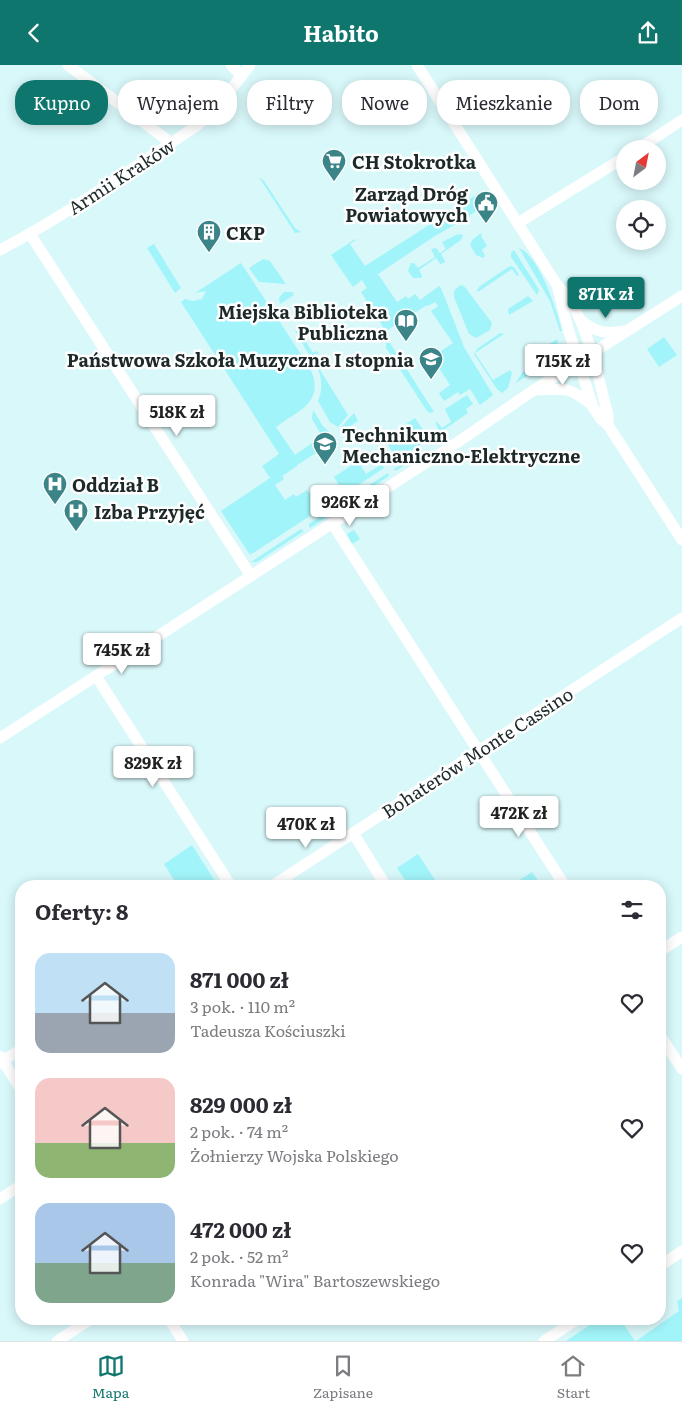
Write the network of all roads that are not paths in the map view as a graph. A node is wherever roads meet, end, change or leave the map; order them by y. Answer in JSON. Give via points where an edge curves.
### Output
{"nodes":[{"id":1,"x":68,"y":65,"type":"edge"},
{"id":2,"x":231,"y":65,"type":"edge"},
{"id":3,"x":250,"y":65,"type":"edge"},
{"id":4,"x":417,"y":65,"type":"edge"},
{"id":5,"x":242,"y":76,"type":"junction"},
{"id":6,"x":682,"y":120,"type":"edge"},
{"id":7,"x":652,"y":140,"type":"edge"},
{"id":8,"x":171,"y":143,"type":"junction"},
{"id":9,"x":616,"y":163,"type":"edge"},
{"id":10,"x":518,"y":223,"type":"junction"},
{"id":11,"x":30,"y":234,"type":"junction"},
{"id":12,"x":0,"y":250,"type":"edge"},
{"id":13,"x":557,"y":285,"type":"junction"},
{"id":14,"x":682,"y":296,"type":"edge"},
{"id":15,"x":580,"y":320,"type":"junction"},
{"id":16,"x":630,"y":330,"type":"junction"},
{"id":17,"x":591,"y":353,"type":"junction"},
{"id":18,"x":579,"y":361,"type":"junction"},
{"id":19,"x":534,"y":389,"type":"junction"},
{"id":20,"x":593,"y":407,"type":"junction"},
{"id":21,"x":608,"y":425,"type":"junction"},
{"id":22,"x":332,"y":523,"type":"junction"},
{"id":23,"x":682,"y":540,"type":"edge"},
{"id":24,"x":251,"y":576,"type":"junction"},
{"id":25,"x":682,"y":618,"type":"edge"},
{"id":26,"x":96,"y":676,"type":"junction"},
{"id":27,"x":0,"y":738,"type":"edge"},
{"id":28,"x":479,"y":751,"type":"junction"},
{"id":29,"x":353,"y":833,"type":"junction"},
{"id":30,"x":227,"y":880,"type":"edge"},
{"id":31,"x":281,"y":880,"type":"edge"},
{"id":32,"x":382,"y":880,"type":"edge"},
{"id":33,"x":561,"y":880,"type":"edge"},
{"id":34,"x":682,"y":937,"type":"edge"},
{"id":35,"x":666,"y":947,"type":"edge"},
{"id":36,"x":666,"y":1044,"type":"edge"},
{"id":37,"x":15,"y":1052,"type":"edge"},
{"id":38,"x":1,"y":1060,"type":"edge"},
{"id":39,"x":682,"y":1069,"type":"edge"},
{"id":40,"x":15,"y":1081,"type":"edge"},
{"id":41,"x":15,"y":1189,"type":"edge"},
{"id":42,"x":0,"y":1199,"type":"edge"},
{"id":43,"x":682,"y":1251,"type":"edge"},
{"id":44,"x":666,"y":1262,"type":"edge"},
{"id":45,"x":81,"y":1325,"type":"edge"},
{"id":46,"x":173,"y":1325,"type":"edge"},
{"id":47,"x":569,"y":1325,"type":"edge"},
{"id":48,"x":57,"y":1341,"type":"edge"},
{"id":49,"x":183,"y":1341,"type":"edge"},
{"id":50,"x":544,"y":1341,"type":"edge"}],
"edges":[{"from":1,"to":8,"type":"street"},
{"from":2,"to":5,"type":"street"},
{"from":3,"to":5,"type":"street","name":"Armii Kraków"},
{"from":4,"to":10,"type":"street"},
{"from":5,"to":8,"type":"street","name":"Armii Kraków","via":[[214,111]]},
{"from":6,"to":7,"type":"street"},
{"from":8,"to":11,"type":"street","name":"Armii Kraków"},
{"from":9,"to":10,"type":"street"},
{"from":10,"to":13,"type":"street"},
{"from":11,"to":12,"type":"street","name":"Armii Kraków"},
{"from":11,"to":24,"type":"street"},
{"from":13,"to":15,"type":"street","via":[[569,297]]},
{"from":13,"to":18,"type":"street"},
{"from":14,"to":16,"type":"street"},
{"from":15,"to":16,"type":"street","via":[[598,331]]},
{"from":15,"to":17,"type":"street"},
{"from":16,"to":17,"type":"street"},
{"from":17,"to":18,"type":"street"},
{"from":17,"to":21,"type":"street"},
{"from":18,"to":19,"type":"street"},
{"from":18,"to":20,"type":"street"},
{"from":19,"to":20,"type":"street","via":[[569,389]]},
{"from":19,"to":22,"type":"street"},
{"from":20,"to":21,"type":"street"},
{"from":21,"to":23,"type":"street"},
{"from":22,"to":24,"type":"street"},
{"from":22,"to":28,"type":"street"},
{"from":24,"to":26,"type":"street"},
{"from":25,"to":28,"type":"street","name":"Bohaterów Monte Cassino"},
{"from":26,"to":27,"type":"street"},
{"from":26,"to":30,"type":"street"},
{"from":28,"to":29,"type":"street","name":"Bohaterów Monte Cassino"},
{"from":28,"to":33,"type":"street"},
{"from":29,"to":31,"type":"street","name":"Bohaterów Monte Cassino"},
{"from":29,"to":32,"type":"street"},
{"from":34,"to":35,"type":"street"},
{"from":36,"to":39,"type":"street"},
{"from":37,"to":38,"type":"street"},
{"from":38,"to":40,"type":"street"},
{"from":41,"to":42,"type":"street"},
{"from":43,"to":44,"type":"street"},
{"from":45,"to":48,"type":"street"},
{"from":46,"to":49,"type":"street"},
{"from":47,"to":50,"type":"street"}]}
